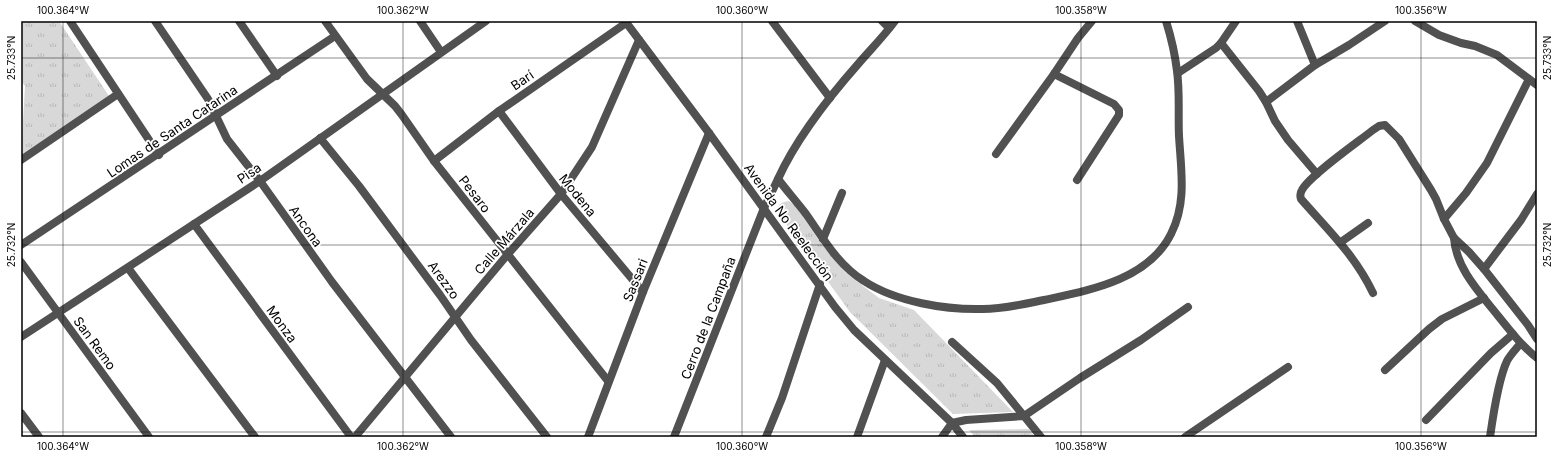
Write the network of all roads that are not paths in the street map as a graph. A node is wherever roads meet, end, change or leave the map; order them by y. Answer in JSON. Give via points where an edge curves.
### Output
{"nodes":[{"id":1,"x":155,"y":21,"type":"edge"},
{"id":2,"x":240,"y":21,"type":"edge"},
{"id":3,"x":325,"y":21,"type":"edge"},
{"id":4,"x":420,"y":21,"type":"edge"},
{"id":5,"x":486,"y":21,"type":"edge"},
{"id":6,"x":772,"y":21,"type":"edge"},
{"id":7,"x":882,"y":21,"type":"edge"},
{"id":8,"x":895,"y":21,"type":"edge"},
{"id":9,"x":1092,"y":21,"type":"edge"},
{"id":10,"x":1166,"y":21,"type":"edge"},
{"id":11,"x":1236,"y":21,"type":"edge"},
{"id":12,"x":1297,"y":21,"type":"edge"},
{"id":13,"x":1385,"y":21,"type":"edge"},
{"id":14,"x":1415,"y":21,"type":"edge"},
{"id":15,"x":73,"y":22,"type":"edge"},
{"id":16,"x":625,"y":22,"type":"edge"},
{"id":17,"x":890,"y":28,"type":"junction"},
{"id":18,"x":336,"y":36,"type":"junction"},
{"id":19,"x":639,"y":40,"type":"junction"},
{"id":20,"x":1221,"y":43,"type":"junction"},
{"id":21,"x":441,"y":52,"type":"junction"},
{"id":22,"x":1315,"y":65,"type":"junction"},
{"id":23,"x":1178,"y":73,"type":"junction"},
{"id":24,"x":1054,"y":74,"type":"junction"},
{"id":25,"x":277,"y":76,"type":"junction"},
{"id":26,"x":1529,"y":79,"type":"junction"},
{"id":27,"x":1537,"y":85,"type":"edge"},
{"id":28,"x":118,"y":94,"type":"junction"},
{"id":29,"x":384,"y":95,"type":"junction"},
{"id":30,"x":830,"y":98,"type":"junction"},
{"id":31,"x":1266,"y":102,"type":"junction"},
{"id":32,"x":499,"y":111,"type":"junction"},
{"id":33,"x":217,"y":116,"type":"junction"},
{"id":34,"x":709,"y":133,"type":"junction"},
{"id":35,"x":320,"y":138,"type":"junction"},
{"id":36,"x":160,"y":154,"type":"junction"},
{"id":37,"x":996,"y":154,"type":"dead end"},
{"id":38,"x":21,"y":160,"type":"edge"},
{"id":39,"x":434,"y":160,"type":"junction"},
{"id":40,"x":1317,"y":174,"type":"junction"},
{"id":41,"x":778,"y":179,"type":"junction"},
{"id":42,"x":1077,"y":180,"type":"dead end"},
{"id":43,"x":260,"y":181,"type":"junction"},
{"id":44,"x":842,"y":192,"type":"dead end"},
{"id":45,"x":561,"y":194,"type":"junction"},
{"id":46,"x":1537,"y":194,"type":"edge"},
{"id":47,"x":764,"y":208,"type":"junction"},
{"id":48,"x":1444,"y":219,"type":"junction"},
{"id":49,"x":1368,"y":223,"type":"dead end"},
{"id":50,"x":194,"y":224,"type":"junction"},
{"id":51,"x":1454,"y":238,"type":"junction"},
{"id":52,"x":823,"y":239,"type":"junction"},
{"id":53,"x":1341,"y":242,"type":"junction"},
{"id":54,"x":21,"y":245,"type":"edge"},
{"id":55,"x":508,"y":254,"type":"junction"},
{"id":56,"x":21,"y":262,"type":"edge"},
{"id":57,"x":128,"y":268,"type":"junction"},
{"id":58,"x":1484,"y":269,"type":"junction"},
{"id":59,"x":820,"y":284,"type":"junction"},
{"id":60,"x":643,"y":292,"type":"junction"},
{"id":61,"x":1373,"y":293,"type":"dead end"},
{"id":62,"x":1484,"y":298,"type":"junction"},
{"id":63,"x":1188,"y":307,"type":"dead end"},
{"id":64,"x":58,"y":313,"type":"junction"},
{"id":65,"x":455,"y":317,"type":"junction"},
{"id":66,"x":1513,"y":334,"type":"junction"},
{"id":67,"x":21,"y":337,"type":"edge"},
{"id":68,"x":1537,"y":339,"type":"edge"},
{"id":69,"x":952,"y":342,"type":"dead end"},
{"id":70,"x":1520,"y":344,"type":"junction"},
{"id":71,"x":1537,"y":358,"type":"edge"},
{"id":72,"x":885,"y":360,"type":"junction"},
{"id":73,"x":1288,"y":367,"type":"dead end"},
{"id":74,"x":1385,"y":370,"type":"dead end"},
{"id":75,"x":404,"y":378,"type":"junction"},
{"id":76,"x":608,"y":381,"type":"junction"},
{"id":77,"x":21,"y":413,"type":"edge"},
{"id":78,"x":1024,"y":416,"type":"junction"},
{"id":79,"x":1426,"y":420,"type":"dead end"},
{"id":80,"x":952,"y":423,"type":"junction"},
{"id":81,"x":39,"y":437,"type":"edge"},
{"id":82,"x":149,"y":437,"type":"edge"},
{"id":83,"x":255,"y":437,"type":"edge"},
{"id":84,"x":351,"y":437,"type":"edge"},
{"id":85,"x":356,"y":437,"type":"edge"},
{"id":86,"x":451,"y":437,"type":"edge"},
{"id":87,"x":547,"y":437,"type":"edge"},
{"id":88,"x":588,"y":437,"type":"edge"},
{"id":89,"x":674,"y":437,"type":"edge"},
{"id":90,"x":766,"y":437,"type":"edge"},
{"id":91,"x":856,"y":437,"type":"edge"},
{"id":92,"x":942,"y":437,"type":"edge"},
{"id":93,"x":963,"y":437,"type":"edge"},
{"id":94,"x":1041,"y":437,"type":"edge"},
{"id":95,"x":1185,"y":437,"type":"edge"},
{"id":96,"x":1490,"y":437,"type":"edge"}],
"edges":[{"from":1,"to":33,"type":"street","name":"Ancona"},
{"from":2,"to":25,"type":"street"},
{"from":3,"to":18,"type":"street","name":"Pesaro"},
{"from":4,"to":21,"type":"street"},
{"from":5,"to":21,"type":"street","name":"Pisa"},
{"from":6,"to":30,"type":"street"},
{"from":7,"to":17,"type":"street"},
{"from":8,"to":17,"type":"street","name":"Cerro de la Campaña"},
{"from":9,"to":24,"type":"street"},
{"from":10,"to":23,"type":"street"},
{"from":11,"to":20,"type":"street"},
{"from":12,"to":22,"type":"street"},
{"from":13,"to":22,"type":"street"},
{"from":14,"to":26,"type":"street","via":[[1439,35],[1497,55]]},
{"from":15,"to":28,"type":"street"},
{"from":16,"to":19,"type":"street","name":"Avenida No Reelección"},
{"from":16,"to":32,"type":"street","name":"Barí"},
{"from":17,"to":30,"type":"street","name":"Cerro de la Campaña"},
{"from":18,"to":25,"type":"street","name":"Lomas de Santa Catarina"},
{"from":18,"to":29,"type":"street","name":"Pesaro","via":[[367,79]]},
{"from":19,"to":34,"type":"street","name":"Avenida No Reelección"},
{"from":19,"to":45,"type":"street","name":"Calle Márzala","via":[[592,147]]},
{"from":20,"to":23,"type":"street"},
{"from":20,"to":31,"type":"street"},
{"from":21,"to":29,"type":"street","name":"Pisa"},
{"from":22,"to":31,"type":"street"},
{"from":23,"to":52,"type":"street","via":[[1182,187],[1180,210],[1171,234],[1162,248],[1144,266],[1126,276],[1085,291],[1007,307],[984,309],[941,306],[878,289],[846,266]]},
{"from":24,"to":37,"type":"street"},
{"from":24,"to":42,"type":"street","via":[[1114,104],[1119,110],[1119,115]]},
{"from":25,"to":33,"type":"street","name":"Lomas de Santa Catarina"},
{"from":26,"to":27,"type":"street"},
{"from":26,"to":48,"type":"street","via":[[1488,163]]},
{"from":28,"to":36,"type":"street"},
{"from":28,"to":38,"type":"street"},
{"from":29,"to":35,"type":"street","name":"Pisa"},
{"from":29,"to":39,"type":"street","name":"Pesaro","via":[[402,115]]},
{"from":30,"to":41,"type":"street","name":"Cerro de la Campaña","via":[[795,146]]},
{"from":31,"to":40,"type":"street","via":[[1288,140]]},
{"from":32,"to":39,"type":"street","name":"Barí"},
{"from":32,"to":45,"type":"street","name":"Modena"},
{"from":33,"to":36,"type":"street","name":"Lomas de Santa Catarina"},
{"from":33,"to":43,"type":"street","name":"Ancona","via":[[227,139]]},
{"from":34,"to":47,"type":"street","name":"Avenida No Reelección"},
{"from":34,"to":60,"type":"street","name":"Sassari"},
{"from":35,"to":43,"type":"street","name":"Pisa"},
{"from":35,"to":65,"type":"street","name":"Arezzo"},
{"from":36,"to":54,"type":"street","name":"Lomas de Santa Catarina"},
{"from":39,"to":55,"type":"street","name":"Pesaro"},
{"from":40,"to":48,"type":"street","via":[[1373,130],[1385,125],[1399,139],[1431,190]]},
{"from":40,"to":53,"type":"street","via":[[1302,190],[1301,199]]},
{"from":41,"to":47,"type":"street","name":"Cerro de la Campaña"},
{"from":41,"to":52,"type":"street"},
{"from":43,"to":50,"type":"street","name":"Pisa"},
{"from":43,"to":75,"type":"street","name":"Ancona"},
{"from":44,"to":52,"type":"street"},
{"from":45,"to":55,"type":"street","name":"Calle Márzala"},
{"from":45,"to":60,"type":"street","name":"Modena"},
{"from":46,"to":58,"type":"street"},
{"from":47,"to":59,"type":"street","name":"Avenida No Reelección"},
{"from":47,"to":89,"type":"street","name":"Cerro de la Campaña"},
{"from":48,"to":51,"type":"street"},
{"from":49,"to":53,"type":"street"},
{"from":50,"to":57,"type":"street","name":"Pisa"},
{"from":50,"to":84,"type":"street","name":"Monza"},
{"from":51,"to":58,"type":"street"},
{"from":51,"to":62,"type":"street","via":[[1464,269]]},
{"from":53,"to":61,"type":"street","via":[[1362,271]]},
{"from":55,"to":65,"type":"street","name":"Calle Márzala"},
{"from":55,"to":76,"type":"street","name":"Pesaro"},
{"from":56,"to":64,"type":"street","name":"San Remo"},
{"from":57,"to":64,"type":"street","name":"Pisa"},
{"from":57,"to":83,"type":"street"},
{"from":58,"to":68,"type":"street"},
{"from":59,"to":72,"type":"street","name":"Avenida No Reelección","via":[[854,330]]},
{"from":59,"to":90,"type":"street","via":[[782,398]]},
{"from":60,"to":76,"type":"street","name":"Sassari"},
{"from":62,"to":66,"type":"street"},
{"from":62,"to":74,"type":"street","via":[[1442,319]]},
{"from":63,"to":78,"type":"street","via":[[1142,340]]},
{"from":64,"to":67,"type":"street","name":"Pisa"},
{"from":64,"to":82,"type":"street","name":"San Remo"},
{"from":65,"to":75,"type":"street","name":"Calle Márzala"},
{"from":65,"to":87,"type":"street","name":"Arezzo"},
{"from":66,"to":70,"type":"street"},
{"from":66,"to":79,"type":"street","via":[[1491,352]]},
{"from":69,"to":78,"type":"street","via":[[997,383]]},
{"from":70,"to":71,"type":"street"},
{"from":70,"to":96,"type":"street","via":[[1505,367]]},
{"from":72,"to":80,"type":"street","name":"Avenida No Reelección"},
{"from":72,"to":91,"type":"street"},
{"from":73,"to":95,"type":"street"},
{"from":75,"to":85,"type":"street","name":"Calle Márzala"},
{"from":75,"to":86,"type":"street","name":"Ancona"},
{"from":76,"to":88,"type":"street","name":"Sassari"},
{"from":77,"to":81,"type":"street"},
{"from":78,"to":80,"type":"street"},
{"from":78,"to":94,"type":"street"},
{"from":80,"to":92,"type":"street"},
{"from":80,"to":93,"type":"street","name":"Avenida No Reelección"}]}
